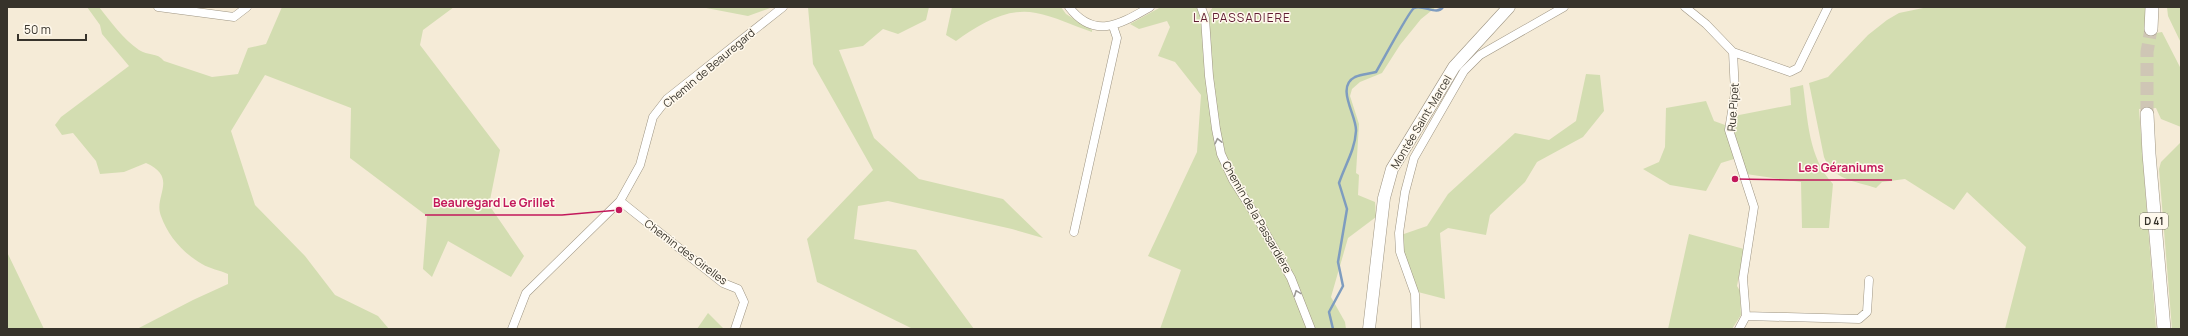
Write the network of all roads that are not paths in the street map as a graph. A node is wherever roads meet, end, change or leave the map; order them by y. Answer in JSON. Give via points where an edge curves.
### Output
{"nodes":[{"id":1,"x":158,"y":7,"type":"edge"},
{"id":2,"x":247,"y":7,"type":"edge"},
{"id":3,"x":783,"y":7,"type":"edge"},
{"id":4,"x":1069,"y":7,"type":"edge"},
{"id":5,"x":1150,"y":7,"type":"edge"},
{"id":6,"x":1509,"y":7,"type":"edge"},
{"id":7,"x":1564,"y":7,"type":"edge"},
{"id":8,"x":1685,"y":7,"type":"edge"},
{"id":9,"x":1828,"y":7,"type":"edge"},
{"id":10,"x":2152,"y":7,"type":"edge"},
{"id":11,"x":1202,"y":9,"type":"edge"},
{"id":12,"x":1113,"y":26,"type":"junction"},
{"id":13,"x":2151,"y":29,"type":"tunnel mouth"},
{"id":14,"x":1733,"y":52,"type":"junction"},
{"id":15,"x":1459,"y":69,"type":"junction"},
{"id":16,"x":2147,"y":114,"type":"tunnel mouth"},
{"id":17,"x":620,"y":201,"type":"junction"},
{"id":18,"x":1074,"y":232,"type":"dead end"},
{"id":19,"x":1869,"y":280,"type":"dead end"},
{"id":20,"x":1745,"y":318,"type":"junction"},
{"id":21,"x":512,"y":329,"type":"edge"},
{"id":22,"x":735,"y":329,"type":"edge"},
{"id":23,"x":1310,"y":329,"type":"edge"},
{"id":24,"x":1369,"y":329,"type":"edge"},
{"id":25,"x":1416,"y":329,"type":"edge"},
{"id":26,"x":1738,"y":329,"type":"edge"},
{"id":27,"x":1748,"y":329,"type":"edge"},
{"id":28,"x":2164,"y":329,"type":"edge"}],
"edges":[{"from":1,"to":2,"type":"street","via":[[234,17]]},
{"from":3,"to":17,"type":"street","name":"Chemin de Beauregard","via":[[667,99],[654,117],[640,166]]},
{"from":4,"to":12,"type":"street","via":[[1087,21]]},
{"from":5,"to":12,"type":"street"},
{"from":6,"to":15,"type":"main road","name":"Montée Saint-Marcel"},
{"from":7,"to":15,"type":"street"},
{"from":8,"to":14,"type":"street"},
{"from":9,"to":14,"type":"street","via":[[1798,68],[1790,72]]},
{"from":10,"to":13,"type":"main road"},
{"from":23,"to":11,"type":"street","name":"Chemin de la Passardière","one_way":true,"via":[[1291,278],[1233,180],[1221,154]]},
{"from":12,"to":18,"type":"street","via":[[1117,38]]},
{"from":14,"to":20,"type":"street","name":"Rue Pipet","via":[[1735,93],[1729,130],[1754,207],[1743,278]]},
{"from":15,"to":24,"type":"main road","name":"Montée Saint-Marcel","via":[[1401,153],[1387,184]]},
{"from":15,"to":25,"type":"street","via":[[1414,158],[1405,192],[1400,252],[1415,294]]},
{"from":16,"to":28,"type":"main road","number":"D 41"},
{"from":17,"to":21,"type":"street","name":"Chemin de Beauregard","via":[[526,293]]},
{"from":17,"to":22,"type":"street","name":"Chemin des Girelles","via":[[723,282],[738,289],[744,302]]},
{"from":19,"to":20,"type":"street","via":[[1867,312],[1859,319]]},
{"from":20,"to":26,"type":"street"},
{"from":20,"to":27,"type":"street","name":"Rue Pipet"}]}
